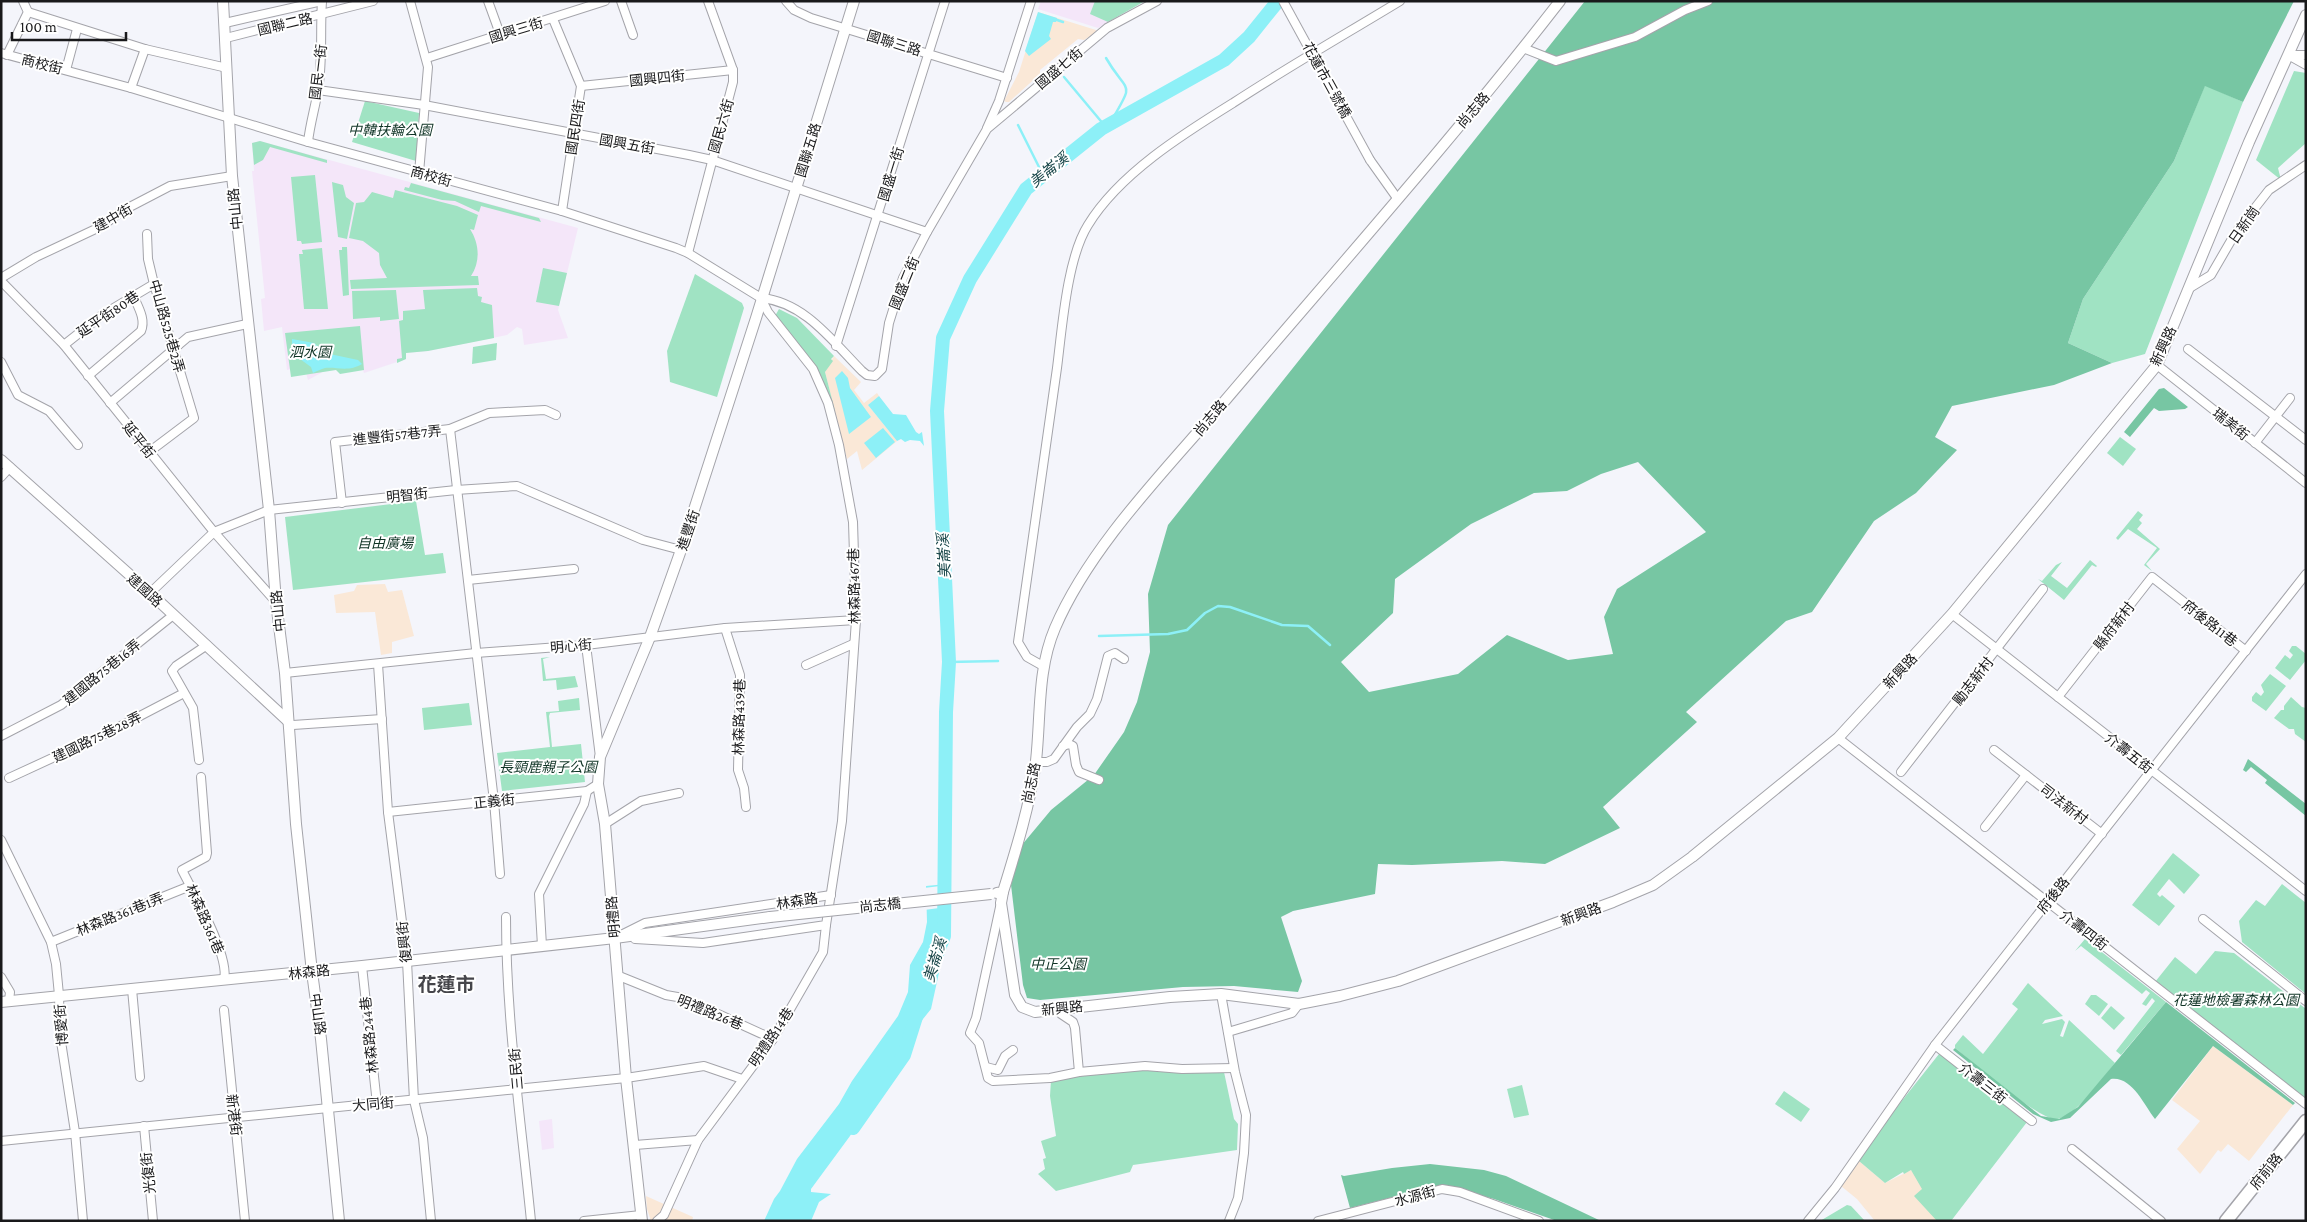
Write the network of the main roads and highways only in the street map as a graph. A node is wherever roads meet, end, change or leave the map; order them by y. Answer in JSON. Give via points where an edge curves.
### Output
{"nodes":[{"id":1,"x":2306,"y":1121,"type":"edge"},
{"id":2,"x":2226,"y":1221,"type":"edge"}],
"edges":[{"from":1,"to":2,"type":"main road","name":"府前路"}]}
